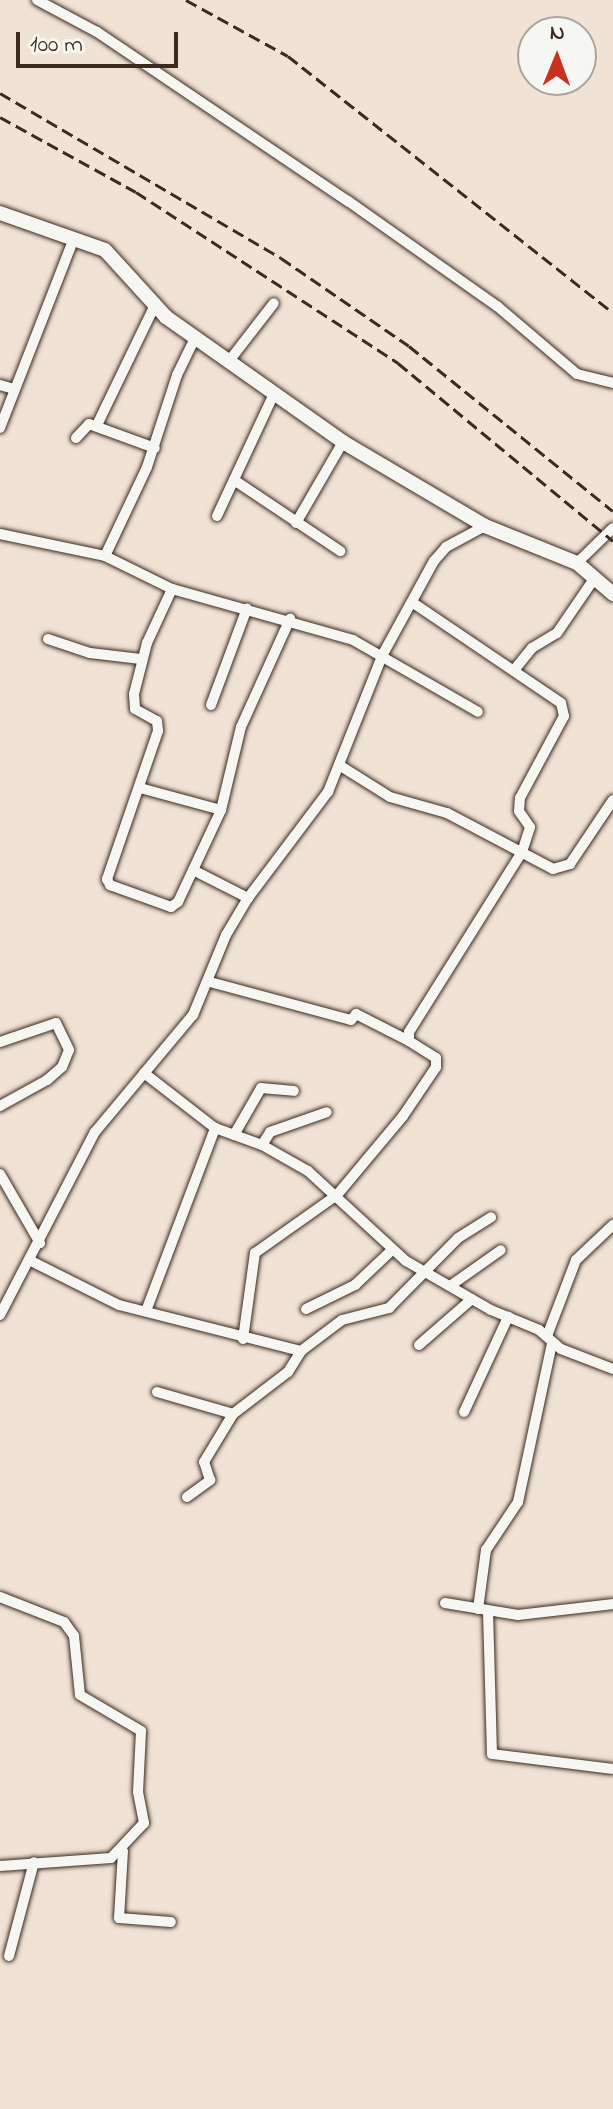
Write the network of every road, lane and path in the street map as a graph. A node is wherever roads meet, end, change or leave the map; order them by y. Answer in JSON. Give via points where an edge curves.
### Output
{"nodes":[{"id":1,"x":37,"y":0,"type":"edge"},
{"id":2,"x":0,"y":213,"type":"edge"},
{"id":3,"x":74,"y":238,"type":"junction"},
{"id":4,"x":274,"y":303,"type":"dead end"},
{"id":5,"x":155,"y":305,"type":"junction"},
{"id":6,"x":196,"y":336,"type":"junction"},
{"id":7,"x":229,"y":361,"type":"junction"},
{"id":8,"x":613,"y":383,"type":"edge"},
{"id":9,"x":0,"y":385,"type":"edge"},
{"id":10,"x":14,"y":389,"type":"junction"},
{"id":11,"x":274,"y":394,"type":"junction"},
{"id":12,"x":97,"y":425,"type":"junction"},
{"id":13,"x":0,"y":428,"type":"edge"},
{"id":14,"x":76,"y":438,"type":"dead end"},
{"id":15,"x":343,"y":442,"type":"junction"},
{"id":16,"x":155,"y":448,"type":"junction"},
{"id":17,"x":234,"y":480,"type":"junction"},
{"id":18,"x":217,"y":516,"type":"dead end"},
{"id":19,"x":296,"y":523,"type":"junction"},
{"id":20,"x":485,"y":526,"type":"junction"},
{"id":21,"x":613,"y":528,"type":"edge"},
{"id":22,"x":0,"y":534,"type":"edge"},
{"id":23,"x":340,"y":551,"type":"dead end"},
{"id":24,"x":105,"y":556,"type":"junction"},
{"id":25,"x":577,"y":563,"type":"junction"},
{"id":26,"x":594,"y":579,"type":"junction"},
{"id":27,"x":172,"y":589,"type":"junction"},
{"id":28,"x":613,"y":594,"type":"edge"},
{"id":29,"x":412,"y":602,"type":"junction"},
{"id":30,"x":247,"y":608,"type":"junction"},
{"id":31,"x":290,"y":619,"type":"junction"},
{"id":32,"x":48,"y":639,"type":"dead end"},
{"id":33,"x":383,"y":654,"type":"junction"},
{"id":34,"x":141,"y":659,"type":"junction"},
{"id":35,"x":515,"y":669,"type":"junction"},
{"id":36,"x":211,"y":705,"type":"dead end"},
{"id":37,"x":478,"y":712,"type":"dead end"},
{"id":38,"x":339,"y":765,"type":"junction"},
{"id":39,"x":140,"y":788,"type":"junction"},
{"id":40,"x":613,"y":800,"type":"edge"},
{"id":41,"x":221,"y":810,"type":"junction"},
{"id":42,"x":522,"y":852,"type":"junction"},
{"id":43,"x":193,"y":870,"type":"junction"},
{"id":44,"x":248,"y":898,"type":"junction"},
{"id":45,"x":210,"y":982,"type":"junction"},
{"id":46,"x":409,"y":1041,"type":"junction"},
{"id":47,"x":0,"y":1042,"type":"edge"},
{"id":48,"x":144,"y":1073,"type":"junction"},
{"id":49,"x":294,"y":1091,"type":"dead end"},
{"id":50,"x":0,"y":1106,"type":"edge"},
{"id":51,"x":327,"y":1112,"type":"dead end"},
{"id":52,"x":215,"y":1128,"type":"junction"},
{"id":53,"x":234,"y":1135,"type":"junction"},
{"id":54,"x":262,"y":1145,"type":"junction"},
{"id":55,"x":0,"y":1174,"type":"edge"},
{"id":56,"x":337,"y":1195,"type":"junction"},
{"id":57,"x":491,"y":1217,"type":"dead end"},
{"id":58,"x":613,"y":1225,"type":"edge"},
{"id":59,"x":40,"y":1243,"type":"junction"},
{"id":60,"x":392,"y":1250,"type":"junction"},
{"id":61,"x":501,"y":1250,"type":"dead end"},
{"id":62,"x":31,"y":1261,"type":"junction"},
{"id":63,"x":424,"y":1270,"type":"junction"},
{"id":64,"x":450,"y":1286,"type":"junction"},
{"id":65,"x":472,"y":1299,"type":"junction"},
{"id":66,"x":306,"y":1309,"type":"dead end"},
{"id":67,"x":146,"y":1311,"type":"junction"},
{"id":68,"x":0,"y":1315,"type":"edge"},
{"id":69,"x":508,"y":1317,"type":"junction"},
{"id":70,"x":243,"y":1339,"type":"junction"},
{"id":71,"x":550,"y":1340,"type":"junction"},
{"id":72,"x":419,"y":1345,"type":"dead end"},
{"id":73,"x":301,"y":1351,"type":"junction"},
{"id":74,"x":613,"y":1369,"type":"edge"},
{"id":75,"x":157,"y":1392,"type":"dead end"},
{"id":76,"x":464,"y":1412,"type":"dead end"},
{"id":77,"x":233,"y":1414,"type":"junction"},
{"id":78,"x":187,"y":1497,"type":"dead end"},
{"id":79,"x":0,"y":1597,"type":"edge"},
{"id":80,"x":445,"y":1603,"type":"dead end"},
{"id":81,"x":613,"y":1604,"type":"edge"},
{"id":82,"x":483,"y":1610,"type":"junction"},
{"id":83,"x":613,"y":1767,"type":"edge"},
{"id":84,"x":613,"y":1779,"type":"edge"},
{"id":85,"x":123,"y":1851,"type":"junction"},
{"id":86,"x":34,"y":1862,"type":"junction"},
{"id":87,"x":0,"y":1866,"type":"edge"},
{"id":88,"x":171,"y":1922,"type":"dead end"},
{"id":89,"x":9,"y":1956,"type":"dead end"}],
"edges":[{"from":1,"to":8,"type":"street","via":[[97,32],[348,201],[497,306],[577,374]]},
{"from":2,"to":3,"type":"main road"},
{"from":3,"to":5,"type":"main road","via":[[121,261]]},
{"from":3,"to":10,"type":"street"},
{"from":4,"to":7,"type":"street"},
{"from":5,"to":6,"type":"main road"},
{"from":5,"to":12,"type":"street"},
{"from":6,"to":7,"type":"main road"},
{"from":6,"to":16,"type":"street","via":[[177,375]]},
{"from":7,"to":11,"type":"main road"},
{"from":9,"to":10,"type":"street"},
{"from":10,"to":13,"type":"street"},
{"from":11,"to":15,"type":"main road"},
{"from":11,"to":17,"type":"street"},
{"from":12,"to":14,"type":"street","via":[[83,426]]},
{"from":12,"to":16,"type":"street"},
{"from":15,"to":19,"type":"street"},
{"from":15,"to":20,"type":"main road"},
{"from":16,"to":24,"type":"street"},
{"from":17,"to":18,"type":"street"},
{"from":17,"to":19,"type":"street"},
{"from":19,"to":23,"type":"street"},
{"from":20,"to":25,"type":"main road"},
{"from":20,"to":29,"type":"street","via":[[446,547]]},
{"from":21,"to":25,"type":"street"},
{"from":22,"to":24,"type":"street"},
{"from":24,"to":27,"type":"street"},
{"from":25,"to":26,"type":"main road"},
{"from":26,"to":28,"type":"main road"},
{"from":26,"to":35,"type":"street","via":[[557,633],[532,648]]},
{"from":27,"to":30,"type":"street"},
{"from":27,"to":34,"type":"street"},
{"from":29,"to":33,"type":"street"},
{"from":29,"to":35,"type":"street"},
{"from":30,"to":31,"type":"street"},
{"from":30,"to":36,"type":"street"},
{"from":31,"to":33,"type":"street"},
{"from":31,"to":41,"type":"street","via":[[241,727]]},
{"from":32,"to":34,"type":"street","via":[[90,653]]},
{"from":33,"to":37,"type":"street"},
{"from":33,"to":38,"type":"street"},
{"from":34,"to":39,"type":"street","via":[[135,709],[159,725]]},
{"from":35,"to":42,"type":"street","via":[[565,709],[562,724],[520,798],[519,811],[530,827]]},
{"from":38,"to":42,"type":"street","via":[[390,797],[447,813]]},
{"from":38,"to":44,"type":"street","via":[[312,818]]},
{"from":39,"to":41,"type":"street"},
{"from":39,"to":43,"type":"street","via":[[108,882],[171,907]]},
{"from":40,"to":42,"type":"street","via":[[563,869]]},
{"from":41,"to":43,"type":"street"},
{"from":42,"to":46,"type":"street","via":[[409,1032]]},
{"from":43,"to":44,"type":"street"},
{"from":44,"to":45,"type":"street","via":[[226,935]]},
{"from":45,"to":46,"type":"street","via":[[351,1020],[356,1014]]},
{"from":45,"to":48,"type":"street","via":[[193,1015]]},
{"from":46,"to":56,"type":"street","via":[[436,1058],[436,1067]]},
{"from":47,"to":50,"type":"street","via":[[56,1023],[69,1050],[62,1067],[47,1080]]},
{"from":48,"to":52,"type":"street"},
{"from":48,"to":59,"type":"street","via":[[95,1132]]},
{"from":49,"to":53,"type":"street","via":[[261,1088]]},
{"from":51,"to":54,"type":"street","via":[[270,1132]]},
{"from":52,"to":53,"type":"street"},
{"from":52,"to":67,"type":"street"},
{"from":53,"to":54,"type":"street"},
{"from":54,"to":56,"type":"street"},
{"from":55,"to":59,"type":"street"},
{"from":56,"to":60,"type":"street"},
{"from":56,"to":70,"type":"street","via":[[255,1253]]},
{"from":57,"to":63,"type":"street","via":[[458,1238]]},
{"from":58,"to":71,"type":"street","via":[[576,1260]]},
{"from":59,"to":62,"type":"street"},
{"from":60,"to":63,"type":"street"},
{"from":60,"to":66,"type":"street","via":[[355,1285]]},
{"from":61,"to":64,"type":"street"},
{"from":62,"to":67,"type":"street","via":[[91,1295]]},
{"from":62,"to":68,"type":"street"},
{"from":63,"to":64,"type":"street"},
{"from":63,"to":73,"type":"street","via":[[389,1308],[342,1320]]},
{"from":64,"to":65,"type":"street"},
{"from":65,"to":69,"type":"street"},
{"from":65,"to":72,"type":"street"},
{"from":67,"to":70,"type":"street"},
{"from":69,"to":71,"type":"street"},
{"from":69,"to":76,"type":"street"},
{"from":70,"to":73,"type":"street"},
{"from":71,"to":74,"type":"street"},
{"from":71,"to":82,"type":"street","via":[[518,1502],[486,1550]]},
{"from":73,"to":77,"type":"street","via":[[288,1372]]},
{"from":75,"to":77,"type":"street"},
{"from":77,"to":78,"type":"street","via":[[204,1462],[210,1480]]},
{"from":79,"to":85,"type":"street","via":[[64,1622],[74,1636],[80,1695],[141,1731],[138,1792],[144,1828]]},
{"from":80,"to":82,"type":"street"},
{"from":81,"to":82,"type":"street","via":[[548,1614]]},
{"from":82,"to":83,"type":"street","via":[[492,1754]]},
{"from":83,"to":84,"type":"street"},
{"from":85,"to":86,"type":"street","via":[[96,1860]]},
{"from":85,"to":88,"type":"street","via":[[119,1918]]},
{"from":86,"to":87,"type":"street"},
{"from":86,"to":89,"type":"street"}]}
